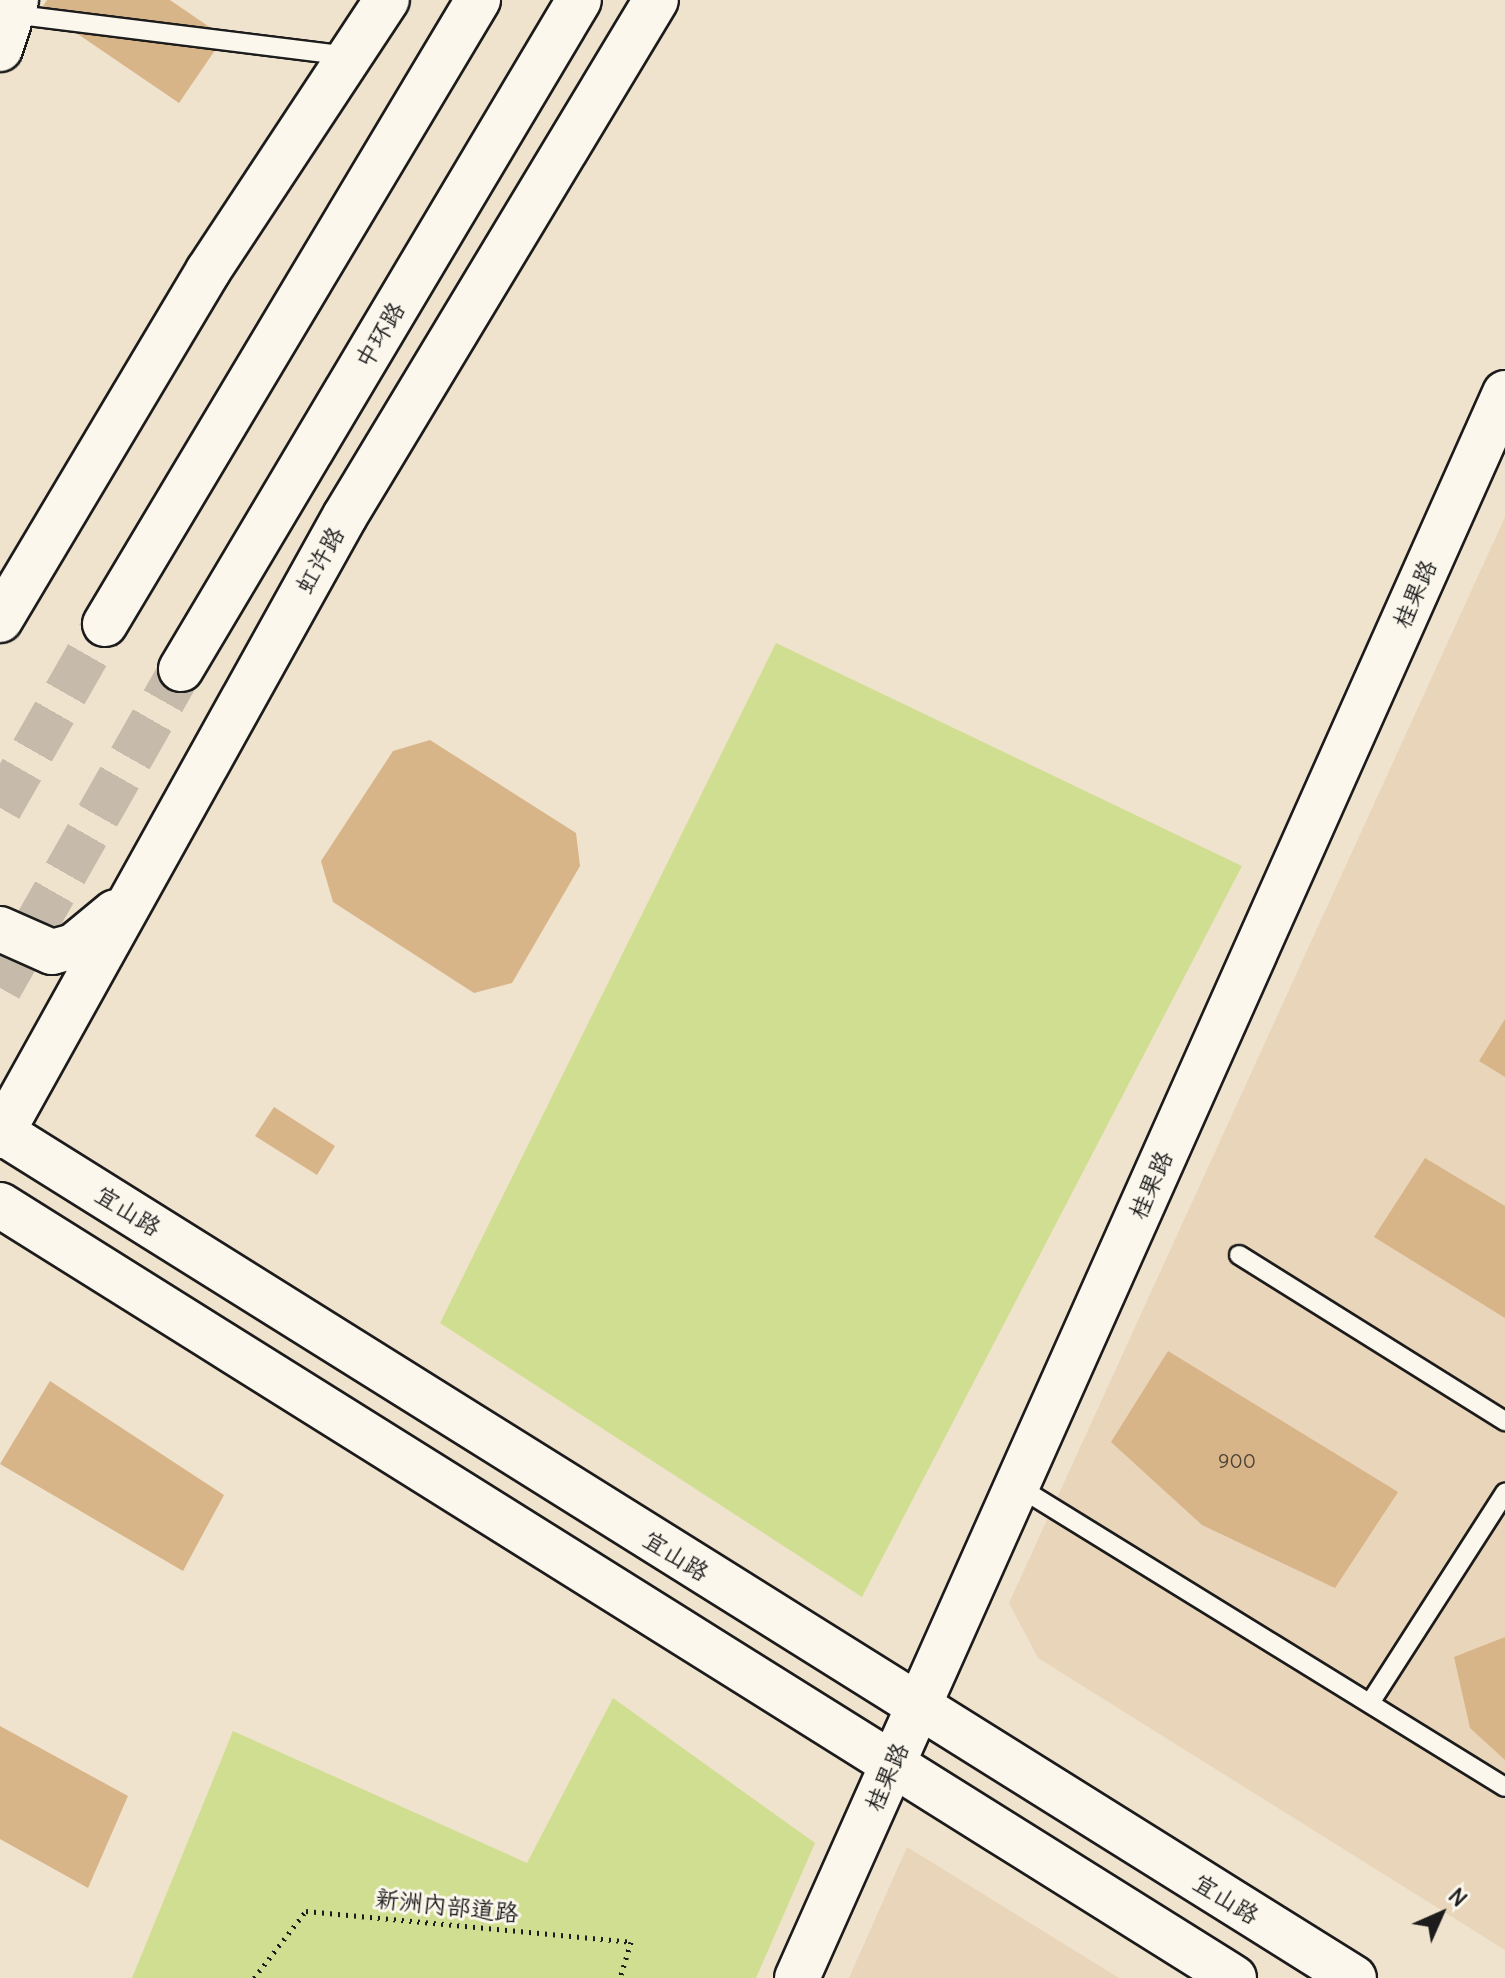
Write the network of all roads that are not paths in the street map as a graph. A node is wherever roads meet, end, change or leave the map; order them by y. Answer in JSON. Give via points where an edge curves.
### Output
{"nodes":[{"id":1,"x":387,"y":0,"type":"edge"},
{"id":2,"x":478,"y":0,"type":"edge"},
{"id":3,"x":579,"y":0,"type":"edge"},
{"id":4,"x":656,"y":0,"type":"edge"},
{"id":5,"x":9,"y":21,"type":"edge"},
{"id":6,"x":347,"y":56,"type":"junction"},
{"id":7,"x":1505,"y":393,"type":"edge"},
{"id":8,"x":0,"y":620,"type":"edge"},
{"id":9,"x":105,"y":624,"type":"tunnel mouth"},
{"id":10,"x":181,"y":669,"type":"tunnel mouth"},
{"id":11,"x":125,"y":903,"type":"junction"},
{"id":12,"x":0,"y":929,"type":"edge"},
{"id":13,"x":1,"y":1133,"type":"edge"},
{"id":14,"x":0,"y":1205,"type":"edge"},
{"id":15,"x":1239,"y":1255,"type":"dead end"},
{"id":16,"x":1505,"y":1421,"type":"edge"},
{"id":17,"x":1017,"y":1486,"type":"junction"},
{"id":18,"x":1505,"y":1493,"type":"edge"},
{"id":19,"x":1370,"y":1703,"type":"junction"},
{"id":20,"x":917,"y":1708,"type":"junction"},
{"id":21,"x":892,"y":1764,"type":"junction"},
{"id":22,"x":1505,"y":1787,"type":"edge"},
{"id":23,"x":797,"y":1978,"type":"edge"},
{"id":24,"x":1234,"y":1978,"type":"edge"},
{"id":25,"x":1354,"y":1978,"type":"edge"}],
"edges":[{"from":1,"to":6,"type":"main road"},
{"from":2,"to":9,"type":"main road"},
{"from":3,"to":10,"type":"main road","name":"中环路"},
{"from":4,"to":11,"type":"main road","name":"虹许路","via":[[345,516]]},
{"from":5,"to":6,"type":"lane"},
{"from":6,"to":8,"type":"main road","via":[[208,271]]},
{"from":7,"to":17,"type":"main road","name":"桂果路"},
{"from":11,"to":12,"type":"main road","via":[[74,946],[52,952]]},
{"from":11,"to":13,"type":"main road","name":"虹许路"},
{"from":13,"to":20,"type":"main road","name":"宜山路"},
{"from":14,"to":21,"type":"main road"},
{"from":15,"to":16,"type":"lane"},
{"from":17,"to":19,"type":"lane"},
{"from":17,"to":20,"type":"main road","name":"桂果路"},
{"from":18,"to":19,"type":"lane"},
{"from":19,"to":22,"type":"lane"},
{"from":20,"to":21,"type":"main road","name":"桂果路"},
{"from":20,"to":25,"type":"main road","name":"宜山路"},
{"from":21,"to":23,"type":"main road","name":"桂果路"},
{"from":21,"to":24,"type":"main road"}]}
